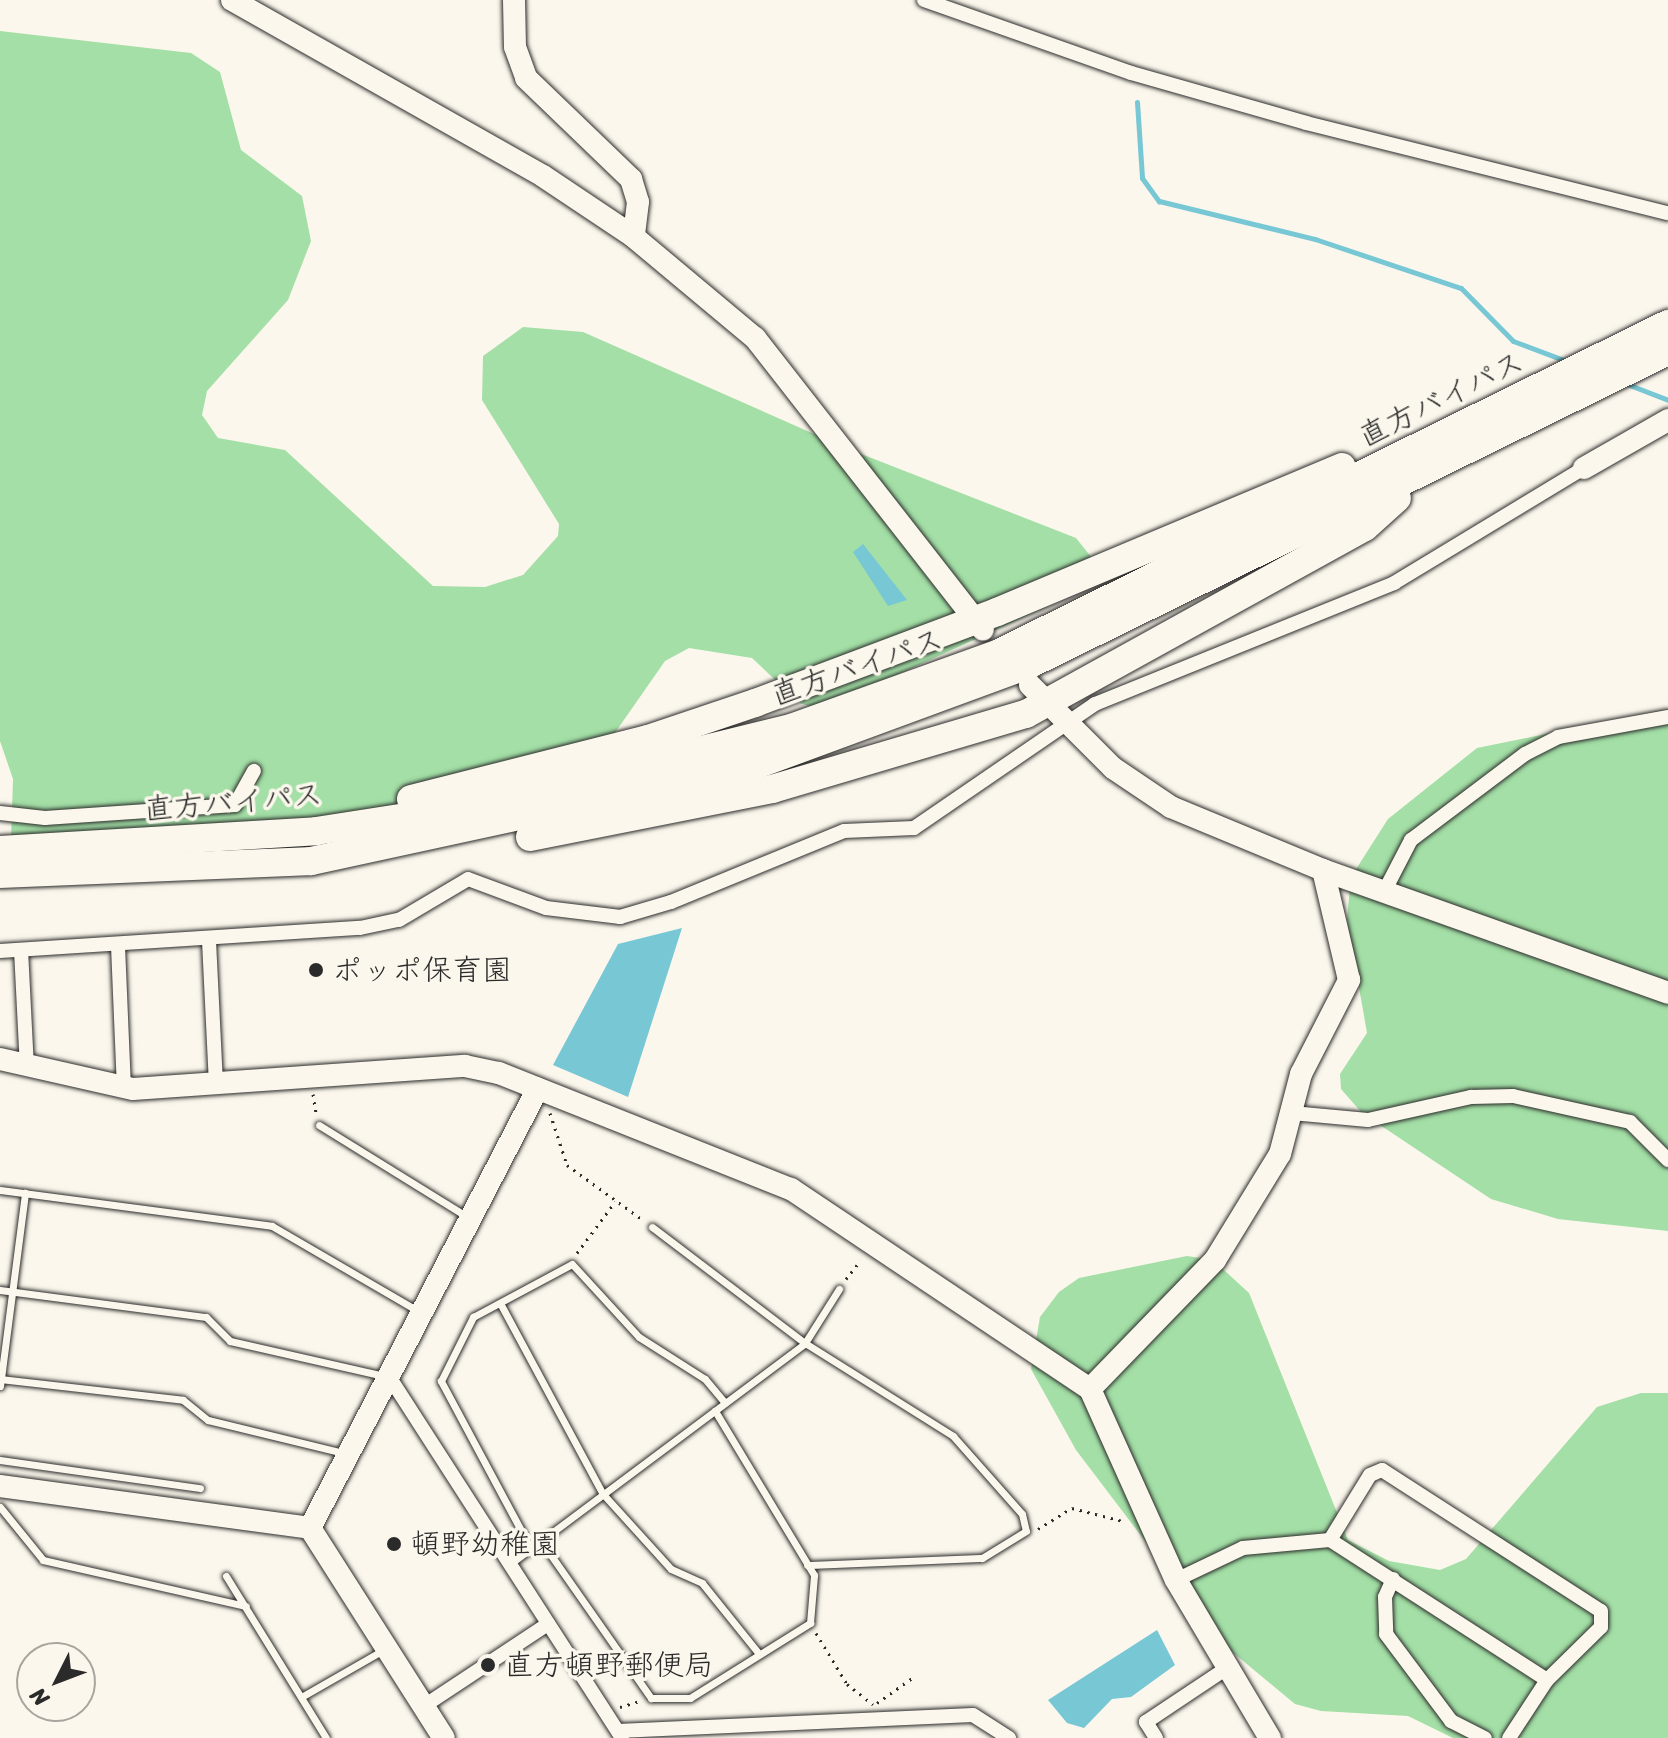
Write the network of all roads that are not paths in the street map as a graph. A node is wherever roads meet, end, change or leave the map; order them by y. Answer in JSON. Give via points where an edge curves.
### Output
{"nodes":[{"id":1,"x":232,"y":0,"type":"edge"},
{"id":2,"x":514,"y":0,"type":"edge"},
{"id":3,"x":924,"y":0,"type":"edge"},
{"id":4,"x":1668,"y":213,"type":"edge"},
{"id":5,"x":634,"y":237,"type":"junction"},
{"id":6,"x":1668,"y":324,"type":"edge"},
{"id":7,"x":1668,"y":351,"type":"edge"},
{"id":8,"x":1668,"y":420,"type":"edge"},
{"id":9,"x":1417,"y":463,"type":"junction"},
{"id":10,"x":1584,"y":468,"type":"joint"},
{"id":11,"x":978,"y":625,"type":"junction"},
{"id":12,"x":1047,"y":705,"type":"junction"},
{"id":13,"x":1668,"y":717,"type":"edge"},
{"id":14,"x":254,"y":771,"type":"dead end"},
{"id":15,"x":0,"y":813,"type":"edge"},
{"id":16,"x":316,"y":831,"type":"junction"},
{"id":17,"x":0,"y":850,"type":"edge"},
{"id":18,"x":311,"y":861,"type":"junction"},
{"id":19,"x":1323,"y":870,"type":"junction"},
{"id":20,"x":0,"y":874,"type":"edge"},
{"id":21,"x":1384,"y":892,"type":"junction"},
{"id":22,"x":209,"y":941,"type":"junction"},
{"id":23,"x":118,"y":946,"type":"junction"},
{"id":24,"x":21,"y":950,"type":"junction"},
{"id":25,"x":0,"y":951,"type":"edge"},
{"id":26,"x":1668,"y":993,"type":"edge"},
{"id":27,"x":0,"y":1059,"type":"edge"},
{"id":28,"x":27,"y":1067,"type":"junction"},
{"id":29,"x":216,"y":1084,"type":"junction"},
{"id":30,"x":124,"y":1088,"type":"junction"},
{"id":31,"x":543,"y":1098,"type":"junction"},
{"id":32,"x":1292,"y":1113,"type":"junction"},
{"id":33,"x":319,"y":1125,"type":"road end"},
{"id":34,"x":1668,"y":1160,"type":"edge"},
{"id":35,"x":0,"y":1190,"type":"edge"},
{"id":36,"x":25,"y":1193,"type":"junction"},
{"id":37,"x":471,"y":1219,"type":"junction"},
{"id":38,"x":652,"y":1227,"type":"road end"},
{"id":39,"x":839,"y":1289,"type":"road end"},
{"id":40,"x":0,"y":1290,"type":"edge"},
{"id":41,"x":12,"y":1292,"type":"junction"},
{"id":42,"x":500,"y":1303,"type":"junction"},
{"id":43,"x":423,"y":1314,"type":"junction"},
{"id":44,"x":805,"y":1343,"type":"junction"},
{"id":45,"x":390,"y":1378,"type":"junction"},
{"id":46,"x":0,"y":1379,"type":"edge"},
{"id":47,"x":0,"y":1386,"type":"edge"},
{"id":48,"x":1090,"y":1389,"type":"junction"},
{"id":49,"x":725,"y":1403,"type":"junction"},
{"id":50,"x":715,"y":1411,"type":"junction"},
{"id":51,"x":349,"y":1454,"type":"junction"},
{"id":52,"x":0,"y":1460,"type":"edge"},
{"id":53,"x":0,"y":1486,"type":"edge"},
{"id":54,"x":200,"y":1488,"type":"dead end"},
{"id":55,"x":603,"y":1494,"type":"junction"},
{"id":56,"x":0,"y":1507,"type":"edge"},
{"id":57,"x":310,"y":1528,"type":"junction"},
{"id":58,"x":1330,"y":1540,"type":"junction"},
{"id":59,"x":541,"y":1541,"type":"junction"},
{"id":60,"x":531,"y":1549,"type":"junction"},
{"id":61,"x":510,"y":1564,"type":"junction"},
{"id":62,"x":807,"y":1565,"type":"junction"},
{"id":63,"x":226,"y":1576,"type":"dead end"},
{"id":64,"x":1393,"y":1579,"type":"junction"},
{"id":65,"x":1176,"y":1580,"type":"junction"},
{"id":66,"x":246,"y":1606,"type":"junction"},
{"id":67,"x":548,"y":1624,"type":"junction"},
{"id":68,"x":387,"y":1648,"type":"junction"},
{"id":69,"x":759,"y":1654,"type":"junction"},
{"id":70,"x":1227,"y":1668,"type":"junction"},
{"id":71,"x":1547,"y":1680,"type":"junction"},
{"id":72,"x":303,"y":1696,"type":"junction"},
{"id":73,"x":424,"y":1706,"type":"junction"},
{"id":74,"x":620,"y":1735,"type":"edge"},
{"id":75,"x":326,"y":1738,"type":"edge"},
{"id":76,"x":444,"y":1738,"type":"edge"},
{"id":77,"x":1009,"y":1738,"type":"edge"},
{"id":78,"x":1156,"y":1738,"type":"edge"},
{"id":79,"x":1270,"y":1738,"type":"edge"},
{"id":80,"x":1485,"y":1738,"type":"edge"},
{"id":81,"x":1509,"y":1738,"type":"edge"}],
"edges":[{"from":1,"to":5,"type":"street","via":[[543,176]]},
{"from":2,"to":5,"type":"street","via":[[515,47],[526,78],[631,179],[638,202]]},
{"from":3,"to":4,"type":"street","via":[[1131,73],[1306,123]]},
{"from":5,"to":11,"type":"street","via":[[755,338]]},
{"from":6,"to":9,"type":"highway","name":"直方バイパス"},
{"from":7,"to":9,"type":"highway","name":"直方バイパス"},
{"from":8,"to":10,"type":"street"},
{"from":9,"to":11,"type":"highway","via":[[1338,468]]},
{"from":9,"to":12,"type":"highway","via":[[1365,527]]},
{"from":9,"to":16,"type":"highway","name":"直方バイパス","via":[[999,653],[885,697],[608,778]]},
{"from":9,"to":18,"type":"highway","name":"直方バイパス","via":[[1173,598],[875,726],[756,765],[600,804]]},
{"from":10,"to":12,"type":"street","via":[[1394,583],[1095,704]]},
{"from":11,"to":16,"type":"highway","via":[[648,739],[363,811]]},
{"from":12,"to":18,"type":"highway","via":[[934,745],[639,819],[369,862]]},
{"from":12,"to":19,"type":"street","via":[[1171,807]]},
{"from":12,"to":22,"type":"street","via":[[914,828],[844,831],[620,917],[546,908],[468,879],[399,920]]},
{"from":13,"to":21,"type":"street","via":[[1558,737],[1525,754],[1411,840]]},
{"from":14,"to":15,"type":"street","via":[[235,805],[45,818]]},
{"from":16,"to":17,"type":"highway","name":"直方バイパス"},
{"from":18,"to":20,"type":"highway","name":"直方バイパス"},
{"from":19,"to":21,"type":"street"},
{"from":19,"to":32,"type":"street","via":[[1349,980],[1301,1074]]},
{"from":21,"to":26,"type":"street"},
{"from":22,"to":23,"type":"street"},
{"from":22,"to":29,"type":"street"},
{"from":23,"to":24,"type":"street"},
{"from":23,"to":30,"type":"street"},
{"from":24,"to":25,"type":"street"},
{"from":24,"to":28,"type":"street"},
{"from":27,"to":28,"type":"street"},
{"from":28,"to":30,"type":"street"},
{"from":29,"to":30,"type":"street"},
{"from":29,"to":31,"type":"street","via":[[465,1066]]},
{"from":31,"to":37,"type":"street"},
{"from":31,"to":48,"type":"street","via":[[791,1189]]},
{"from":32,"to":34,"type":"street","via":[[1368,1120],[1471,1097],[1513,1096],[1630,1122]]},
{"from":32,"to":48,"type":"street","via":[[1257,1197],[1215,1260]]},
{"from":33,"to":37,"type":"lane"},
{"from":35,"to":36,"type":"lane"},
{"from":36,"to":41,"type":"lane"},
{"from":36,"to":43,"type":"lane","via":[[272,1226]]},
{"from":37,"to":43,"type":"street"},
{"from":38,"to":44,"type":"lane"},
{"from":39,"to":44,"type":"lane"},
{"from":40,"to":41,"type":"lane"},
{"from":41,"to":45,"type":"lane","via":[[206,1317],[230,1341]]},
{"from":41,"to":46,"type":"lane"},
{"from":42,"to":49,"type":"lane","via":[[572,1264],[639,1337],[705,1379]]},
{"from":42,"to":55,"type":"lane"},
{"from":42,"to":60,"type":"lane","via":[[473,1317],[441,1381]]},
{"from":43,"to":45,"type":"street"},
{"from":44,"to":49,"type":"lane"},
{"from":44,"to":62,"type":"lane","via":[[953,1436],[1022,1514],[1026,1531],[982,1558]]},
{"from":45,"to":51,"type":"street"},
{"from":45,"to":61,"type":"street"},
{"from":46,"to":47,"type":"lane"},
{"from":46,"to":51,"type":"lane","via":[[183,1400],[208,1420]]},
{"from":48,"to":65,"type":"street"},
{"from":49,"to":50,"type":"lane"},
{"from":50,"to":55,"type":"lane"},
{"from":50,"to":62,"type":"lane"},
{"from":51,"to":57,"type":"street"},
{"from":52,"to":54,"type":"lane"},
{"from":53,"to":57,"type":"street"},
{"from":55,"to":59,"type":"lane"},
{"from":55,"to":69,"type":"lane","via":[[671,1569],[702,1583]]},
{"from":56,"to":66,"type":"lane","via":[[43,1560]]},
{"from":57,"to":68,"type":"street"},
{"from":58,"to":64,"type":"street"},
{"from":58,"to":65,"type":"street","via":[[1243,1548]]},
{"from":58,"to":71,"type":"street","via":[[1370,1475],[1382,1470],[1601,1611],[1601,1627]]},
{"from":59,"to":60,"type":"lane"},
{"from":59,"to":69,"type":"lane","via":[[651,1698],[690,1698]]},
{"from":60,"to":61,"type":"lane"},
{"from":61,"to":67,"type":"street"},
{"from":62,"to":69,"type":"lane","via":[[814,1575],[810,1623]]},
{"from":63,"to":66,"type":"lane"},
{"from":64,"to":71,"type":"street"},
{"from":64,"to":80,"type":"street","via":[[1385,1597],[1386,1634],[1451,1721]]},
{"from":65,"to":70,"type":"street"},
{"from":66,"to":72,"type":"lane"},
{"from":67,"to":73,"type":"street"},
{"from":67,"to":74,"type":"street"},
{"from":68,"to":72,"type":"lane"},
{"from":68,"to":73,"type":"street"},
{"from":70,"to":78,"type":"street","via":[[1146,1722]]},
{"from":70,"to":79,"type":"street"},
{"from":71,"to":81,"type":"street"},
{"from":72,"to":75,"type":"lane"},
{"from":73,"to":76,"type":"street"},
{"from":74,"to":77,"type":"street","via":[[973,1715]]}]}
